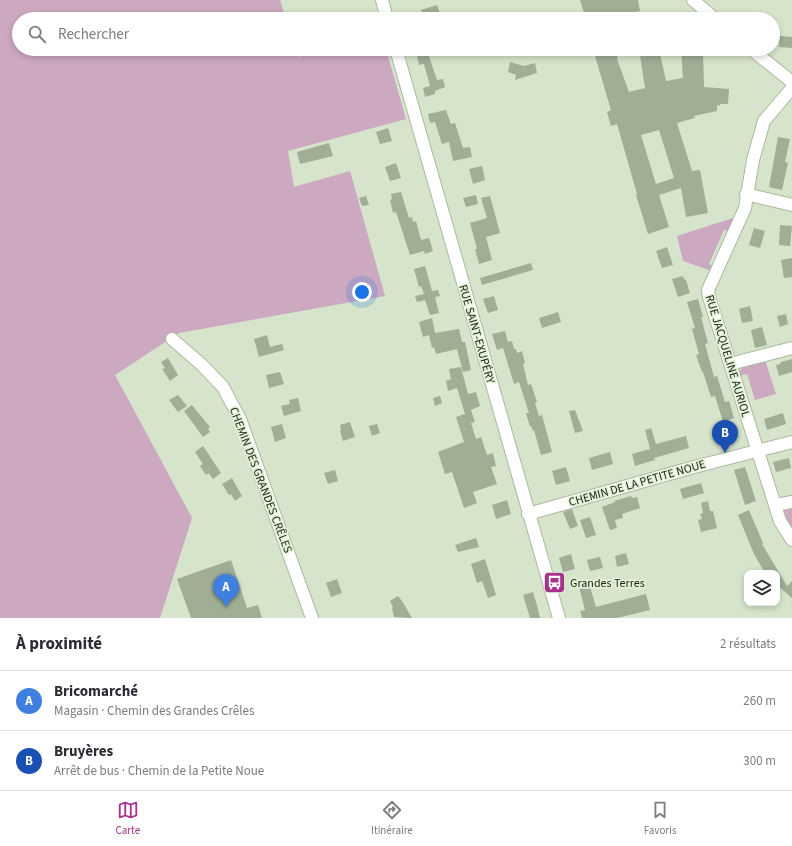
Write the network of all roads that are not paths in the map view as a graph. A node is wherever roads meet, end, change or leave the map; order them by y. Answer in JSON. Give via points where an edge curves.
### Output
{"nodes":[{"id":1,"x":382,"y":0,"type":"edge"},
{"id":2,"x":693,"y":0,"type":"edge"},
{"id":3,"x":385,"y":12,"type":"edge"},
{"id":4,"x":707,"y":12,"type":"edge"},
{"id":5,"x":398,"y":56,"type":"edge"},
{"id":6,"x":760,"y":56,"type":"edge"},
{"id":7,"x":792,"y":82,"type":"edge"},
{"id":8,"x":792,"y":88,"type":"edge"},
{"id":9,"x":746,"y":194,"type":"junction"},
{"id":10,"x":792,"y":205,"type":"edge"},
{"id":11,"x":172,"y":339,"type":"dead end"},
{"id":12,"x":792,"y":348,"type":"edge"},
{"id":13,"x":730,"y":364,"type":"junction"},
{"id":14,"x":792,"y":442,"type":"edge"},
{"id":15,"x":757,"y":451,"type":"junction"},
{"id":16,"x":792,"y":502,"type":"edge"},
{"id":17,"x":775,"y":505,"type":"junction"},
{"id":18,"x":528,"y":514,"type":"junction"},
{"id":19,"x":792,"y":540,"type":"edge"},
{"id":20,"x":312,"y":618,"type":"edge"},
{"id":21,"x":559,"y":618,"type":"edge"}],
"edges":[{"from":1,"to":3,"type":"street"},
{"from":2,"to":4,"type":"street"},
{"from":5,"to":18,"type":"street","name":"RUE SAINT-EXUPÉRY"},
{"from":6,"to":7,"type":"street"},
{"from":8,"to":9,"type":"street","name":"RUE JACQUELINE AURIOL","via":[[764,121]]},
{"from":9,"to":10,"type":"street"},
{"from":9,"to":13,"type":"street","name":"RUE JACQUELINE AURIOL","via":[[745,208],[708,290]]},
{"from":11,"to":20,"type":"street","name":"CHEMIN DES GRANDES CRÊLES","via":[[223,387],[240,419]]},
{"from":12,"to":13,"type":"street"},
{"from":13,"to":15,"type":"street","name":"RUE JACQUELINE AURIOL"},
{"from":14,"to":15,"type":"street","name":"CHEMIN DE LA PETITE NOUE"},
{"from":15,"to":17,"type":"street","name":"RUE JACQUELINE AURIOL"},
{"from":15,"to":18,"type":"street","name":"CHEMIN DE LA PETITE NOUE","via":[[694,466]]},
{"from":16,"to":17,"type":"street"},
{"from":17,"to":19,"type":"street","name":"RUE JACQUELINE AURIOL","via":[[780,521]]},
{"from":18,"to":21,"type":"street","name":"RUE SAINT-EXUPÉRY"}]}
